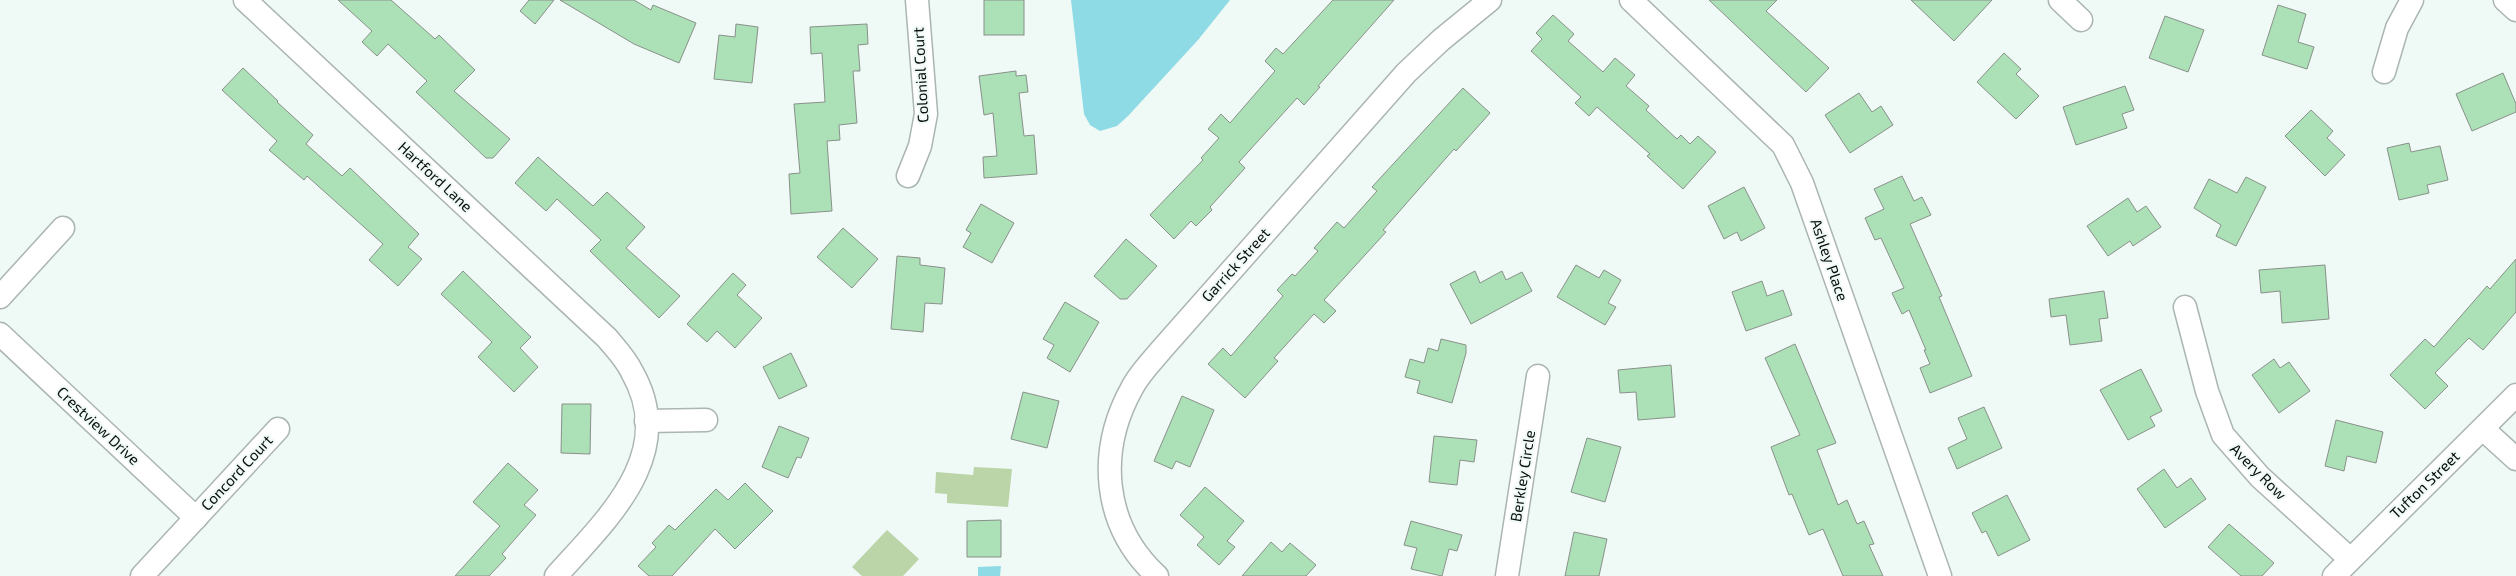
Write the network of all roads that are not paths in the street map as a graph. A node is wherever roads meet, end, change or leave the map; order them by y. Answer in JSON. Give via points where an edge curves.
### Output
{"nodes":[{"id":1,"x":245,"y":0,"type":"edge"},
{"id":2,"x":917,"y":0,"type":"edge"},
{"id":3,"x":1490,"y":0,"type":"edge"},
{"id":4,"x":1631,"y":0,"type":"edge"},
{"id":5,"x":2060,"y":0,"type":"edge"},
{"id":6,"x":2412,"y":0,"type":"edge"},
{"id":7,"x":2505,"y":0,"type":"edge"},
{"id":8,"x":2516,"y":10,"type":"edge"},
{"id":9,"x":2081,"y":20,"type":"dead end"},
{"id":10,"x":2384,"y":72,"type":"dead end"},
{"id":11,"x":908,"y":176,"type":"dead end"},
{"id":12,"x":63,"y":228,"type":"dead end"},
{"id":13,"x":0,"y":297,"type":"edge"},
{"id":14,"x":2185,"y":307,"type":"dead end"},
{"id":15,"x":0,"y":334,"type":"edge"},
{"id":16,"x":1538,"y":376,"type":"dead end"},
{"id":17,"x":2516,"y":395,"type":"edge"},
{"id":18,"x":706,"y":420,"type":"dead end"},
{"id":19,"x":646,"y":421,"type":"junction"},
{"id":20,"x":278,"y":429,"type":"dead end"},
{"id":21,"x":2482,"y":429,"type":"junction"},
{"id":22,"x":2516,"y":459,"type":"edge"},
{"id":23,"x":196,"y":518,"type":"junction"},
{"id":24,"x":2350,"y":559,"type":"junction"},
{"id":25,"x":142,"y":576,"type":"edge"},
{"id":26,"x":556,"y":576,"type":"edge"},
{"id":27,"x":1157,"y":576,"type":"edge"},
{"id":28,"x":1507,"y":576,"type":"edge"},
{"id":29,"x":1940,"y":576,"type":"edge"},
{"id":30,"x":2334,"y":576,"type":"edge"}],
"edges":[{"from":1,"to":19,"type":"street","name":"Hartford Lane","via":[[600,331],[622,356],[640,390]]},
{"from":2,"to":11,"type":"street","name":"Colonial Court","via":[[926,114],[920,146]]},
{"from":3,"to":27,"type":"street","name":"Garrick Street","via":[[1406,73],[1133,386],[1117,418],[1110,455],[1109,488],[1130,545]]},
{"from":4,"to":29,"type":"street","name":"Ashley Place","via":[[1757,118],[1789,154]]},
{"from":5,"to":9,"type":"street"},
{"from":6,"to":10,"type":"street","via":[[2397,28]]},
{"from":7,"to":8,"type":"street"},
{"from":12,"to":13,"type":"street"},
{"from":14,"to":24,"type":"street","name":"Avery Row","via":[[2212,410],[2223,435],[2253,470]]},
{"from":15,"to":23,"type":"street","name":"Crestview Drive"},
{"from":16,"to":28,"type":"street","name":"Berkley Circle"},
{"from":17,"to":21,"type":"street","name":"Tufton Street"},
{"from":18,"to":19,"type":"street"},
{"from":19,"to":26,"type":"street","name":"Hartford Lane","via":[[643,454],[628,492]]},
{"from":20,"to":23,"type":"street","name":"Concord Court"},
{"from":21,"to":22,"type":"street"},
{"from":21,"to":24,"type":"street","name":"Tufton Street"},
{"from":23,"to":25,"type":"street","name":"Concord Court"},
{"from":24,"to":30,"type":"street","name":"Tufton Street"}]}
